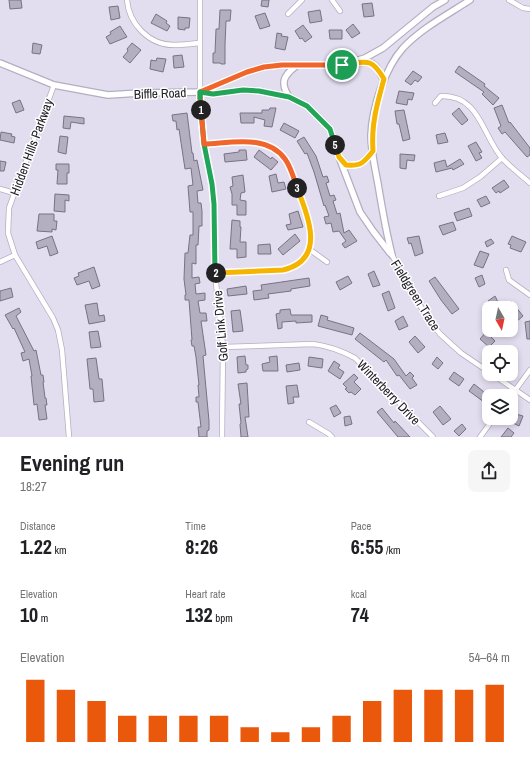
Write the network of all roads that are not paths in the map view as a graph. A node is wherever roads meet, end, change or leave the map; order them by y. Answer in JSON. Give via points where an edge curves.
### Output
{"nodes":[{"id":1,"x":127,"y":0,"type":"edge"},
{"id":2,"x":200,"y":0,"type":"edge"},
{"id":3,"x":302,"y":0,"type":"edge"},
{"id":4,"x":332,"y":0,"type":"edge"},
{"id":5,"x":445,"y":0,"type":"edge"},
{"id":6,"x":470,"y":0,"type":"edge"},
{"id":7,"x":509,"y":0,"type":"edge"},
{"id":8,"x":530,"y":9,"type":"edge"},
{"id":9,"x":340,"y":11,"type":"dead end"},
{"id":10,"x":288,"y":14,"type":"dead end"},
{"id":11,"x":199,"y":43,"type":"junction"},
{"id":12,"x":0,"y":63,"type":"edge"},
{"id":13,"x":342,"y":65,"type":"junction"},
{"id":14,"x":296,"y":66,"type":"junction"},
{"id":15,"x":384,"y":79,"type":"junction"},
{"id":16,"x":54,"y":85,"type":"junction"},
{"id":17,"x":200,"y":92,"type":"junction"},
{"id":18,"x":289,"y":97,"type":"junction"},
{"id":19,"x":435,"y":103,"type":"dead end"},
{"id":20,"x":204,"y":144,"type":"junction"},
{"id":21,"x":373,"y":151,"type":"junction"},
{"id":22,"x":339,"y":157,"type":"junction"},
{"id":23,"x":502,"y":158,"type":"junction"},
{"id":24,"x":530,"y":183,"type":"edge"},
{"id":25,"x":0,"y":189,"type":"edge"},
{"id":26,"x":14,"y":193,"type":"junction"},
{"id":27,"x":439,"y":196,"type":"dead end"},
{"id":28,"x":309,"y":249,"type":"junction"},
{"id":29,"x":14,"y":255,"type":"junction"},
{"id":30,"x":392,"y":255,"type":"junction"},
{"id":31,"x":0,"y":262,"type":"edge"},
{"id":32,"x":327,"y":262,"type":"dead end"},
{"id":33,"x":506,"y":270,"type":"dead end"},
{"id":34,"x":215,"y":274,"type":"junction"},
{"id":35,"x":530,"y":295,"type":"edge"},
{"id":36,"x":223,"y":347,"type":"junction"},
{"id":37,"x":482,"y":367,"type":"edge"},
{"id":38,"x":530,"y":370,"type":"edge"},
{"id":39,"x":502,"y":381,"type":"edge"},
{"id":40,"x":514,"y":389,"type":"edge"},
{"id":41,"x":516,"y":389,"type":"edge"},
{"id":42,"x":518,"y":392,"type":"edge"},
{"id":43,"x":530,"y":400,"type":"edge"},
{"id":44,"x":309,"y":422,"type":"dead end"},
{"id":45,"x":489,"y":425,"type":"edge"},
{"id":46,"x":69,"y":437,"type":"edge"},
{"id":47,"x":222,"y":437,"type":"edge"},
{"id":48,"x":332,"y":437,"type":"edge"},
{"id":49,"x":432,"y":437,"type":"edge"},
{"id":50,"x":480,"y":437,"type":"edge"}],
"edges":[{"from":1,"to":11,"type":"street","via":[[132,19],[148,37],[173,45]]},
{"from":2,"to":11,"type":"street","name":"Golf Link Drive"},
{"from":3,"to":10,"type":"street"},
{"from":4,"to":9,"type":"street"},
{"from":5,"to":13,"type":"street","name":"Biffle Road","via":[[383,48],[365,58]]},
{"from":6,"to":15,"type":"street","name":"Fieldgreen Trace","via":[[428,26],[413,39],[397,56]]},
{"from":7,"to":8,"type":"street"},
{"from":11,"to":17,"type":"street","name":"Golf Link Drive"},
{"from":12,"to":16,"type":"street","name":"Biffle Road"},
{"from":13,"to":14,"type":"street","name":"Biffle Road"},
{"from":13,"to":15,"type":"street","via":[[368,61]]},
{"from":14,"to":17,"type":"street","name":"Biffle Road","via":[[264,67]]},
{"from":14,"to":18,"type":"street","via":[[284,79]]},
{"from":15,"to":21,"type":"street","name":"Fieldgreen Trace","via":[[374,114],[371,135]]},
{"from":16,"to":17,"type":"street","name":"Biffle Road","via":[[108,95]]},
{"from":16,"to":26,"type":"street","name":"Hidden Hills Parkway"},
{"from":17,"to":18,"type":"street","via":[[213,94],[243,90]]},
{"from":17,"to":20,"type":"street","name":"Golf Link Drive"},
{"from":18,"to":22,"type":"street","via":[[307,106],[330,129]]},
{"from":19,"to":23,"type":"street","via":[[441,96],[452,96],[464,101],[480,120]]},
{"from":20,"to":28,"type":"street","via":[[246,141],[262,143],[277,151],[286,160],[308,214],[312,236]]},
{"from":20,"to":34,"type":"street","name":"Golf Link Drive","via":[[214,204]]},
{"from":21,"to":22,"type":"street","via":[[362,164],[356,166],[346,165]]},
{"from":21,"to":30,"type":"street","name":"Fieldgreen Trace"},
{"from":22,"to":30,"type":"street","via":[[360,212]]},
{"from":23,"to":24,"type":"street"},
{"from":23,"to":27,"type":"street","via":[[462,188]]},
{"from":25,"to":26,"type":"street"},
{"from":26,"to":29,"type":"street","name":"Hidden Hills Parkway","via":[[9,208],[8,233]]},
{"from":28,"to":32,"type":"street"},
{"from":28,"to":34,"type":"street","via":[[302,261],[291,268]]},
{"from":29,"to":31,"type":"street"},
{"from":29,"to":46,"type":"street","name":"Hidden Hills Parkway","via":[[58,330]]},
{"from":30,"to":37,"type":"street","name":"Fieldgreen Trace","via":[[426,316],[440,334]]},
{"from":33,"to":35,"type":"street","via":[[509,280]]},
{"from":34,"to":36,"type":"street","name":"Golf Link Drive"},
{"from":36,"to":47,"type":"street","name":"Golf Link Drive"},
{"from":36,"to":49,"type":"street","name":"Winterberry Drive","via":[[313,344],[341,350],[355,358]]},
{"from":38,"to":41,"type":"street"},
{"from":39,"to":40,"type":"street"},
{"from":42,"to":43,"type":"street"},
{"from":44,"to":48,"type":"street"},
{"from":45,"to":50,"type":"street"}]}
